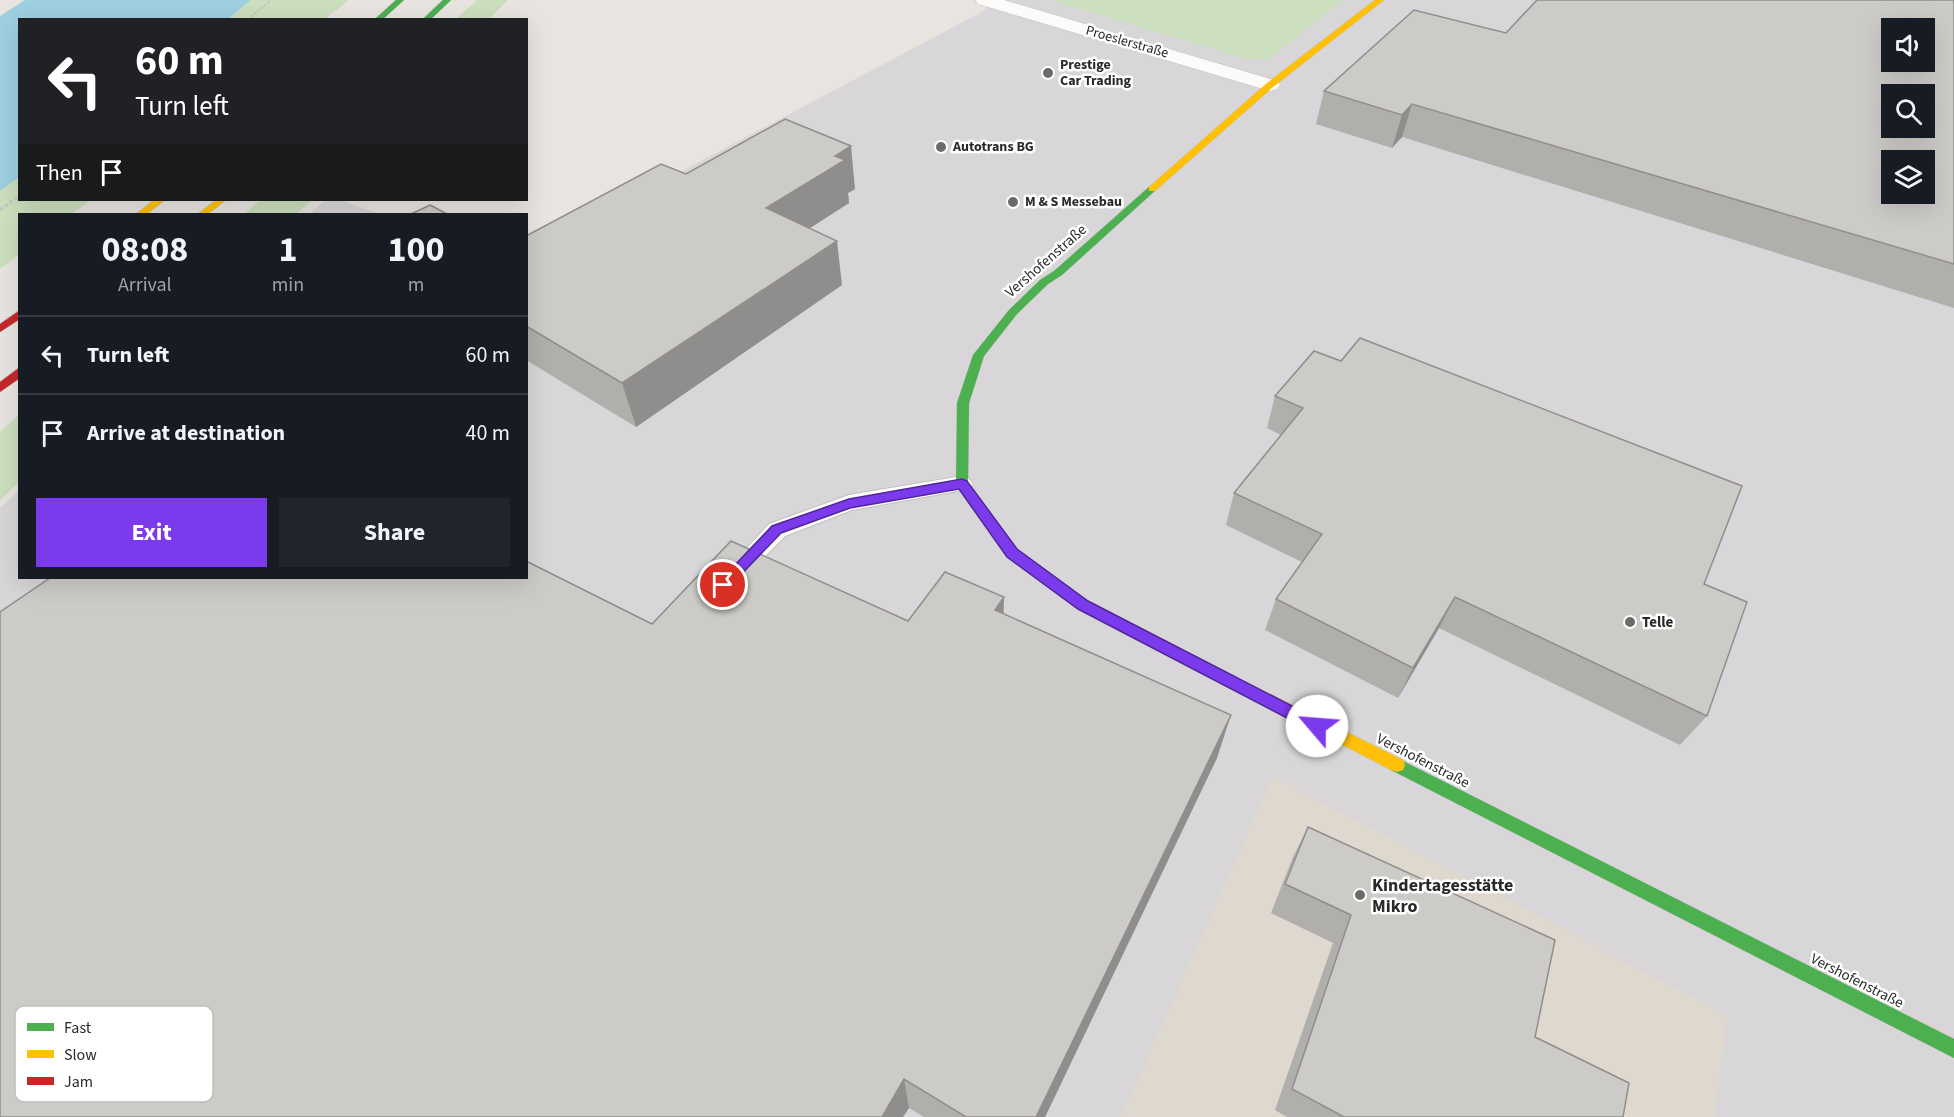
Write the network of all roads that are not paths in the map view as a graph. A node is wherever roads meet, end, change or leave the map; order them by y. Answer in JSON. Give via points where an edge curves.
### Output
{"nodes":[{"id":1,"x":400,"y":0,"type":"edge"},
{"id":2,"x":447,"y":0,"type":"edge"},
{"id":3,"x":984,"y":0,"type":"edge"},
{"id":4,"x":1380,"y":0,"type":"edge"},
{"id":5,"x":379,"y":18,"type":"edge"},
{"id":6,"x":428,"y":18,"type":"edge"},
{"id":7,"x":1269,"y":85,"type":"junction"},
{"id":8,"x":159,"y":201,"type":"edge"},
{"id":9,"x":220,"y":201,"type":"edge"},
{"id":10,"x":142,"y":213,"type":"edge"},
{"id":11,"x":204,"y":213,"type":"edge"},
{"id":12,"x":18,"y":315,"type":"edge"},
{"id":13,"x":0,"y":329,"type":"edge"},
{"id":14,"x":18,"y":374,"type":"edge"},
{"id":15,"x":0,"y":388,"type":"edge"},
{"id":16,"x":962,"y":484,"type":"junction"},
{"id":17,"x":723,"y":585,"type":"edge"},
{"id":18,"x":1954,"y":1049,"type":"edge"}],
"edges":[{"from":1,"to":5,"type":"main road"},
{"from":2,"to":6,"type":"main road"},
{"from":3,"to":7,"type":"street","name":"Proeslerstraße"},
{"from":4,"to":7,"type":"main road","name":"Vershofenstraße"},
{"from":7,"to":16,"type":"main road","name":"Vershofenstraße","via":[[1044,282],[978,355],[963,403]]},
{"from":8,"to":10,"type":"main road"},
{"from":9,"to":11,"type":"main road"},
{"from":12,"to":13,"type":"main road"},
{"from":14,"to":15,"type":"main road"},
{"from":16,"to":17,"type":"lane","via":[[849,503],[777,530]]},
{"from":16,"to":18,"type":"main road","name":"Vershofenstraße","via":[[1012,553],[1083,605]]}]}
